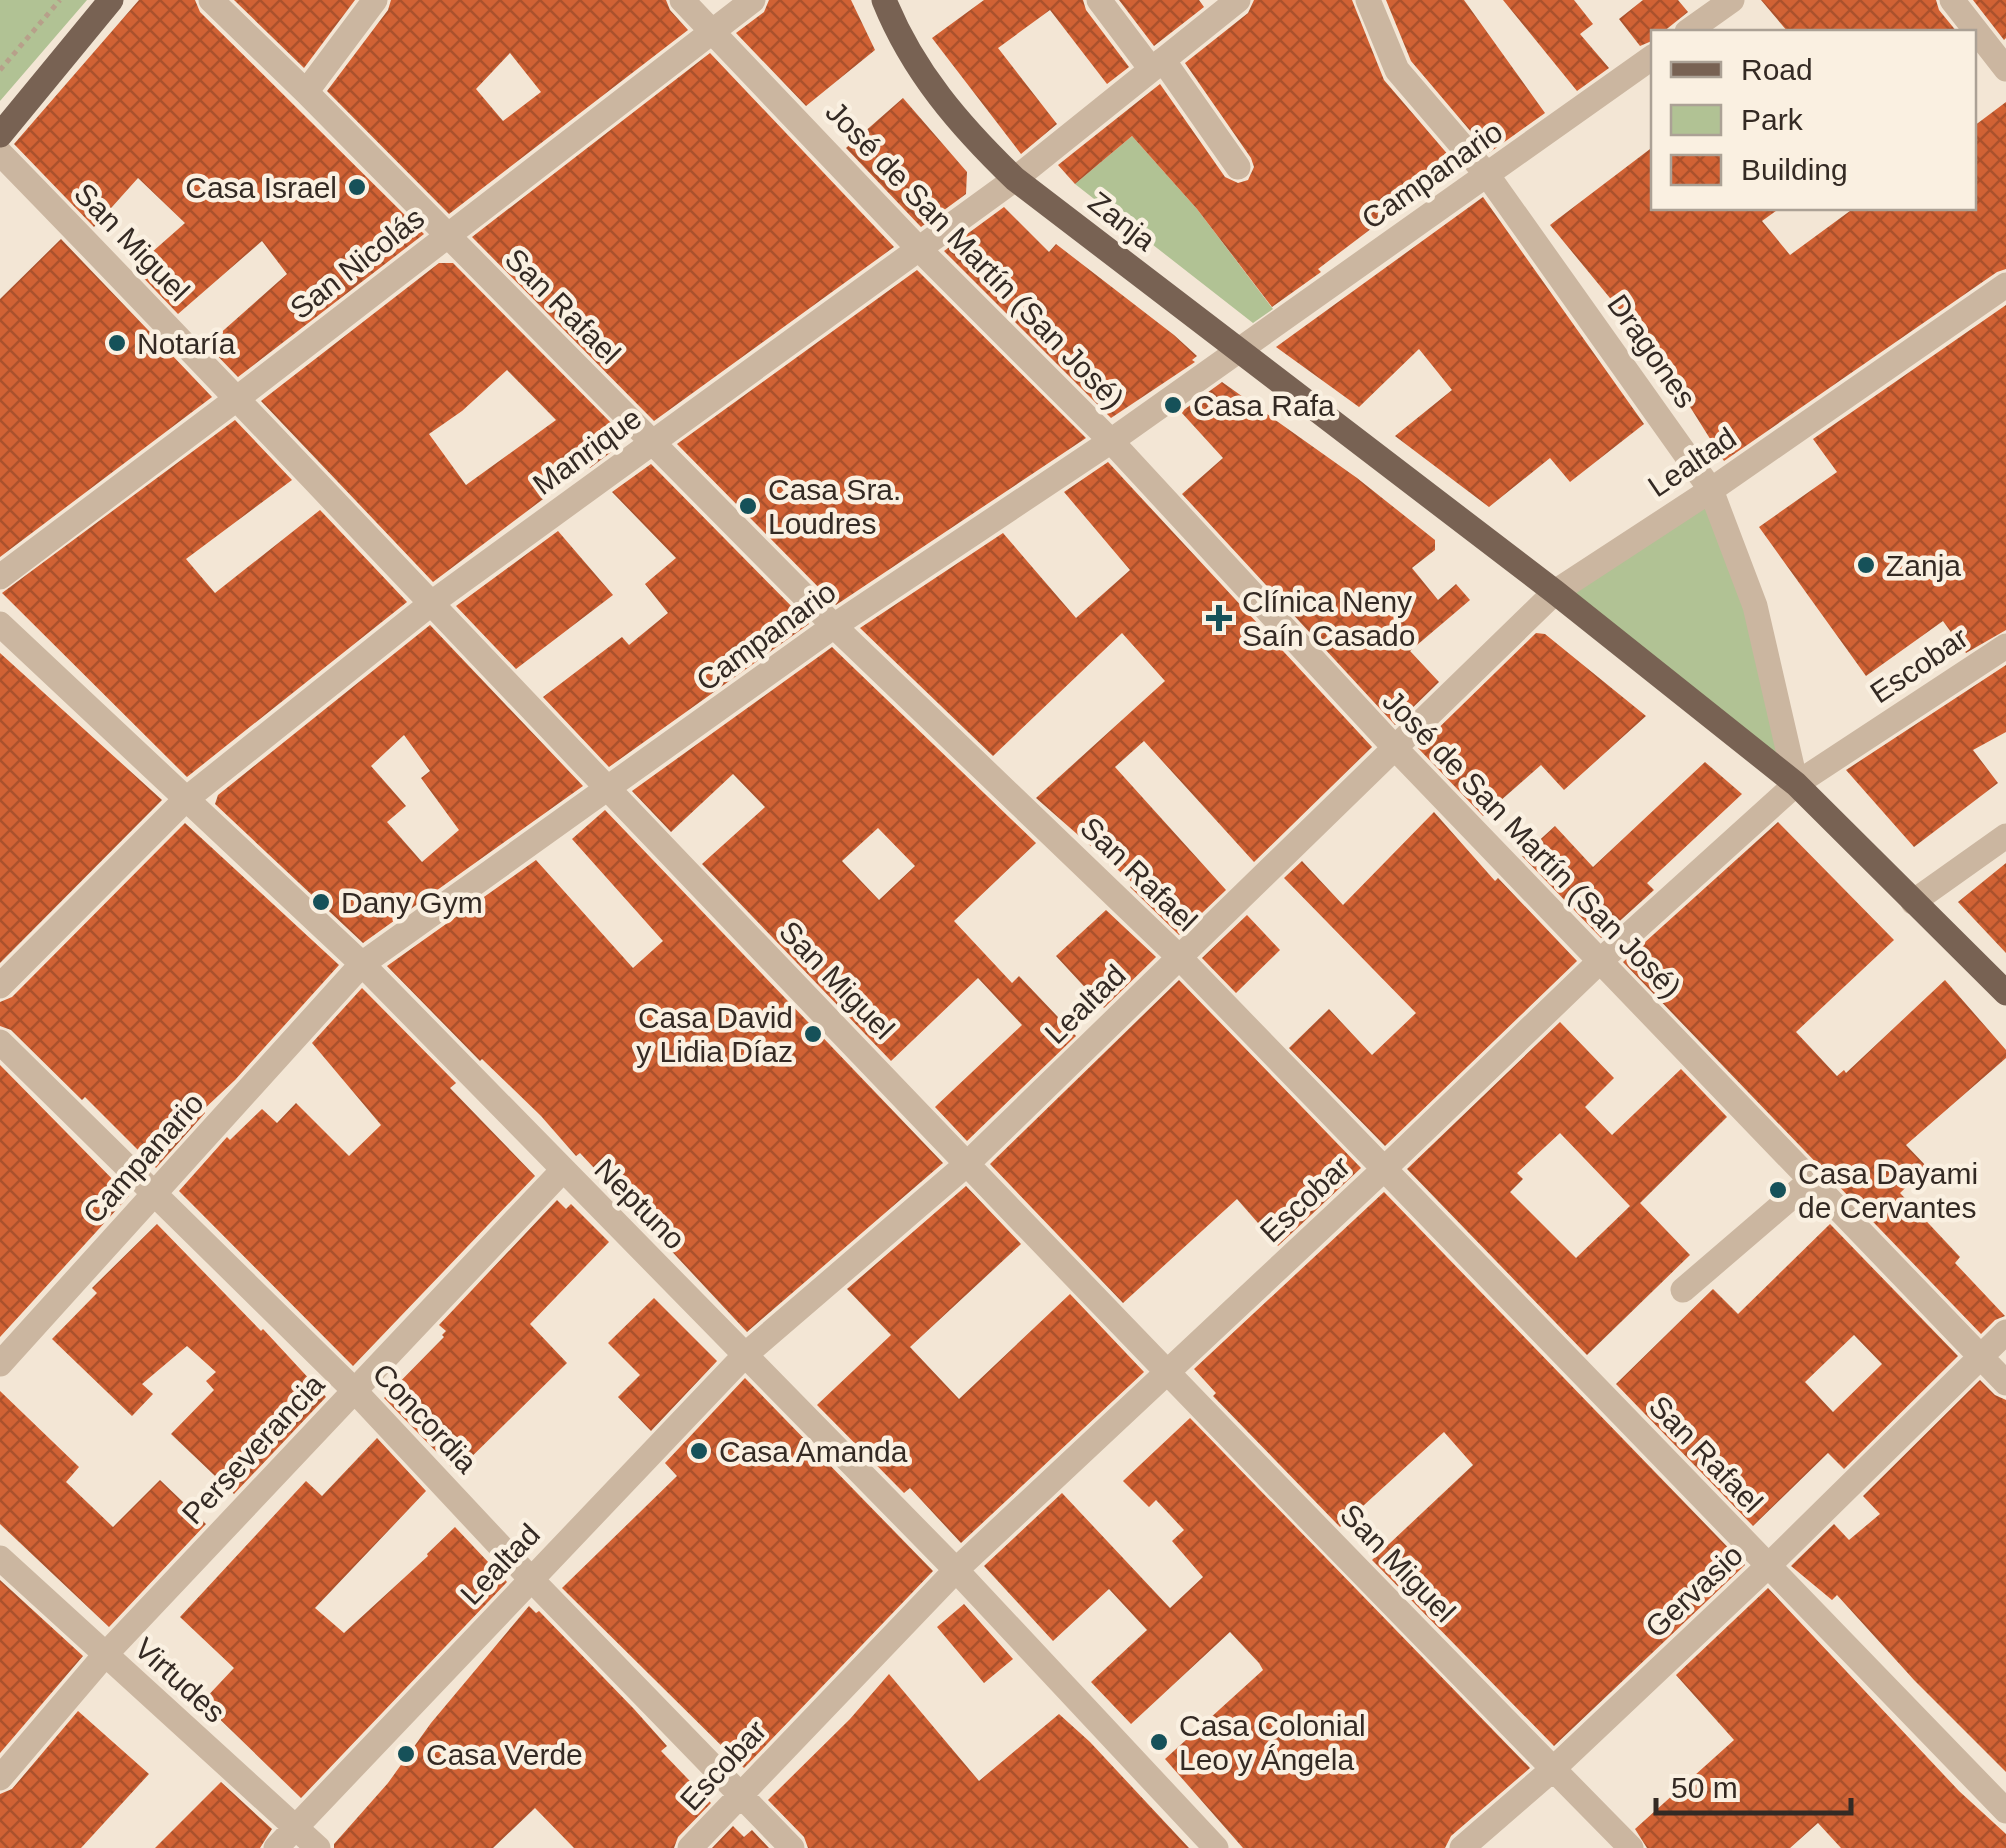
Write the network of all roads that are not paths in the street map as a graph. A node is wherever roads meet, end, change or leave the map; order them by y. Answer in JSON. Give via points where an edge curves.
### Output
{"nodes":[{"id":1,"x":111,"y":0,"type":"edge"},
{"id":2,"x":211,"y":0,"type":"edge"},
{"id":3,"x":374,"y":0,"type":"edge"},
{"id":4,"x":682,"y":0,"type":"edge"},
{"id":5,"x":752,"y":0,"type":"edge"},
{"id":6,"x":884,"y":0,"type":"edge"},
{"id":7,"x":1098,"y":0,"type":"edge"},
{"id":8,"x":1238,"y":0,"type":"edge"},
{"id":9,"x":1368,"y":0,"type":"edge"},
{"id":10,"x":1732,"y":0,"type":"edge"},
{"id":11,"x":1952,"y":0,"type":"edge"},
{"id":12,"x":1689,"y":30,"type":"edge"},
{"id":13,"x":1976,"y":30,"type":"edge"},
{"id":14,"x":1976,"y":30,"type":"edge"},
{"id":15,"x":713,"y":32,"type":"junction"},
{"id":16,"x":1651,"y":58,"type":"edge"},
{"id":17,"x":1157,"y":65,"type":"junction"},
{"id":18,"x":2006,"y":68,"type":"edge"},
{"id":19,"x":306,"y":92,"type":"junction"},
{"id":20,"x":0,"y":135,"type":"edge"},
{"id":21,"x":0,"y":153,"type":"edge"},
{"id":22,"x":1238,"y":167,"type":"dead end"},
{"id":23,"x":1488,"y":176,"type":"junction"},
{"id":24,"x":1015,"y":179,"type":"junction"},
{"id":25,"x":446,"y":235,"type":"junction"},
{"id":26,"x":920,"y":250,"type":"junction"},
{"id":27,"x":2006,"y":285,"type":"edge"},
{"id":28,"x":1237,"y":351,"type":"junction"},
{"id":29,"x":238,"y":397,"type":"junction"},
{"id":30,"x":1111,"y":441,"type":"junction"},
{"id":31,"x":653,"y":443,"type":"junction"},
{"id":32,"x":1711,"y":490,"type":"junction"},
{"id":33,"x":0,"y":577,"type":"edge"},
{"id":34,"x":1555,"y":592,"type":"junction"},
{"id":35,"x":433,"y":602,"type":"junction"},
{"id":36,"x":0,"y":624,"type":"edge"},
{"id":37,"x":834,"y":626,"type":"junction"},
{"id":38,"x":2006,"y":646,"type":"edge"},
{"id":39,"x":1395,"y":748,"type":"junction"},
{"id":40,"x":1796,"y":784,"type":"junction"},
{"id":41,"x":609,"y":790,"type":"junction"},
{"id":42,"x":186,"y":800,"type":"junction"},
{"id":43,"x":2006,"y":836,"type":"edge"},
{"id":44,"x":1913,"y":902,"type":"junction"},
{"id":45,"x":1179,"y":958,"type":"junction"},
{"id":46,"x":1599,"y":962,"type":"junction"},
{"id":47,"x":362,"y":964,"type":"junction"},
{"id":48,"x":0,"y":986,"type":"edge"},
{"id":49,"x":2006,"y":993,"type":"edge"},
{"id":50,"x":0,"y":1042,"type":"edge"},
{"id":51,"x":968,"y":1163,"type":"junction"},
{"id":52,"x":1382,"y":1170,"type":"junction"},
{"id":53,"x":562,"y":1171,"type":"junction"},
{"id":54,"x":1810,"y":1180,"type":"junction"},
{"id":55,"x":156,"y":1193,"type":"junction"},
{"id":56,"x":1684,"y":1290,"type":"dead end"},
{"id":57,"x":2006,"y":1332,"type":"edge"},
{"id":58,"x":744,"y":1355,"type":"junction"},
{"id":59,"x":1982,"y":1358,"type":"junction"},
{"id":60,"x":0,"y":1364,"type":"edge"},
{"id":61,"x":1167,"y":1372,"type":"junction"},
{"id":62,"x":2006,"y":1383,"type":"edge"},
{"id":63,"x":354,"y":1389,"type":"junction"},
{"id":64,"x":0,"y":1558,"type":"edge"},
{"id":65,"x":1769,"y":1566,"type":"junction"},
{"id":66,"x":956,"y":1570,"type":"junction"},
{"id":67,"x":530,"y":1578,"type":"junction"},
{"id":68,"x":104,"y":1656,"type":"junction"},
{"id":69,"x":1553,"y":1768,"type":"junction"},
{"id":70,"x":0,"y":1778,"type":"edge"},
{"id":71,"x":739,"y":1793,"type":"junction"},
{"id":72,"x":2006,"y":1811,"type":"edge"},
{"id":73,"x":295,"y":1828,"type":"junction"},
{"id":74,"x":276,"y":1848,"type":"edge"},
{"id":75,"x":318,"y":1848,"type":"edge"},
{"id":76,"x":690,"y":1848,"type":"edge"},
{"id":77,"x":792,"y":1848,"type":"edge"},
{"id":78,"x":1216,"y":1848,"type":"edge"},
{"id":79,"x":1462,"y":1848,"type":"edge"},
{"id":80,"x":1631,"y":1848,"type":"edge"}],
"edges":[{"from":1,"to":20,"type":"main road"},
{"from":2,"to":19,"type":"street","name":"San Rafael"},
{"from":3,"to":19,"type":"street"},
{"from":4,"to":15,"type":"street","name":"José de San Martín (San José)"},
{"from":5,"to":15,"type":"street","name":"San Nicolás"},
{"from":6,"to":24,"type":"main road","name":"Zanja","via":[[937,95]]},
{"from":7,"to":17,"type":"street"},
{"from":8,"to":17,"type":"street","name":"Manrique"},
{"from":9,"to":23,"type":"street","name":"Dragones","via":[[1396,70]]},
{"from":10,"to":12,"type":"street"},
{"from":11,"to":13,"type":"street"},
{"from":14,"to":18,"type":"street"},
{"from":15,"to":25,"type":"street","name":"San Nicolás"},
{"from":15,"to":26,"type":"street","name":"José de San Martín (San José)"},
{"from":16,"to":23,"type":"street","name":"Campanario"},
{"from":17,"to":22,"type":"street"},
{"from":17,"to":24,"type":"street","name":"Manrique"},
{"from":19,"to":25,"type":"street","name":"San Rafael"},
{"from":21,"to":29,"type":"street","name":"San Miguel"},
{"from":23,"to":28,"type":"street","name":"Campanario"},
{"from":23,"to":32,"type":"street","name":"Dragones"},
{"from":24,"to":26,"type":"street","name":"Manrique"},
{"from":24,"to":28,"type":"main road","name":"Zanja"},
{"from":25,"to":29,"type":"street","name":"San Nicolás"},
{"from":25,"to":31,"type":"street","name":"San Rafael"},
{"from":26,"to":30,"type":"street","name":"José de San Martín (San José)"},
{"from":26,"to":31,"type":"street","name":"Manrique"},
{"from":27,"to":32,"type":"street","name":"Lealtad"},
{"from":28,"to":30,"type":"street","name":"Campanario"},
{"from":28,"to":34,"type":"main road","name":"Zanja"},
{"from":29,"to":33,"type":"street","name":"San Nicolás"},
{"from":29,"to":35,"type":"street","name":"San Miguel"},
{"from":30,"to":37,"type":"street","name":"Campanario"},
{"from":30,"to":39,"type":"street","name":"José de San Martín (San José)"},
{"from":31,"to":35,"type":"street","name":"Manrique"},
{"from":31,"to":37,"type":"street","name":"San Rafael"},
{"from":32,"to":34,"type":"street","name":"Lealtad"},
{"from":32,"to":40,"type":"street","name":"Dragones","via":[[1756,606]]},
{"from":34,"to":39,"type":"street","name":"Lealtad"},
{"from":34,"to":40,"type":"main road","name":"Zanja"},
{"from":35,"to":41,"type":"street","name":"San Miguel"},
{"from":35,"to":42,"type":"street","name":"Manrique"},
{"from":36,"to":42,"type":"street","name":"Neptuno"},
{"from":37,"to":41,"type":"street","name":"Campanario"},
{"from":37,"to":45,"type":"street","name":"San Rafael"},
{"from":38,"to":40,"type":"street","name":"Escobar"},
{"from":39,"to":45,"type":"street","name":"Lealtad"},
{"from":39,"to":46,"type":"street","name":"José de San Martín (San José)"},
{"from":40,"to":44,"type":"main road","name":"Zanja"},
{"from":40,"to":46,"type":"street","name":"Escobar"},
{"from":41,"to":47,"type":"street","name":"Campanario"},
{"from":41,"to":51,"type":"street","name":"San Miguel"},
{"from":42,"to":47,"type":"street","name":"Neptuno"},
{"from":42,"to":48,"type":"street","name":"Manrique"},
{"from":43,"to":44,"type":"street"},
{"from":44,"to":49,"type":"main road","name":"Zanja"},
{"from":45,"to":51,"type":"street","name":"Lealtad"},
{"from":45,"to":52,"type":"street","name":"San Rafael"},
{"from":46,"to":52,"type":"street","name":"Escobar"},
{"from":46,"to":54,"type":"street","name":"José de San Martín (San José)"},
{"from":47,"to":53,"type":"street","name":"Neptuno"},
{"from":47,"to":55,"type":"street","name":"Campanario"},
{"from":50,"to":55,"type":"street","name":"Concordia"},
{"from":51,"to":58,"type":"street","name":"Lealtad"},
{"from":51,"to":61,"type":"street","name":"San Miguel"},
{"from":52,"to":61,"type":"street","name":"Escobar"},
{"from":52,"to":65,"type":"street","name":"San Rafael"},
{"from":53,"to":58,"type":"street","name":"Neptuno"},
{"from":53,"to":63,"type":"street","name":"Perseverancia"},
{"from":54,"to":56,"type":"street"},
{"from":54,"to":59,"type":"street","name":"José de San Martín (San José)"},
{"from":55,"to":60,"type":"street","name":"Campanario"},
{"from":55,"to":63,"type":"street","name":"Concordia"},
{"from":57,"to":59,"type":"street","name":"Gervasio"},
{"from":58,"to":66,"type":"street","name":"Neptuno"},
{"from":58,"to":67,"type":"street","name":"Lealtad"},
{"from":59,"to":62,"type":"street","name":"José de San Martín (San José)"},
{"from":59,"to":65,"type":"street","name":"Gervasio"},
{"from":61,"to":66,"type":"street","name":"Escobar"},
{"from":61,"to":69,"type":"street","name":"San Miguel"},
{"from":63,"to":67,"type":"street","name":"Concordia"},
{"from":63,"to":68,"type":"street","name":"Perseverancia"},
{"from":64,"to":68,"type":"street","name":"Virtudes"},
{"from":65,"to":69,"type":"street","name":"Gervasio"},
{"from":65,"to":72,"type":"street","name":"San Rafael"},
{"from":66,"to":71,"type":"street","name":"Escobar"},
{"from":66,"to":78,"type":"street","name":"Neptuno"},
{"from":67,"to":71,"type":"street","name":"Concordia"},
{"from":67,"to":73,"type":"street","name":"Lealtad"},
{"from":68,"to":70,"type":"street","name":"Perseverancia"},
{"from":68,"to":73,"type":"street","name":"Virtudes"},
{"from":69,"to":79,"type":"street","name":"Gervasio"},
{"from":69,"to":80,"type":"street","name":"San Miguel"},
{"from":71,"to":76,"type":"street","name":"Escobar"},
{"from":71,"to":77,"type":"street","name":"Concordia"},
{"from":73,"to":74,"type":"street","name":"Lealtad"},
{"from":73,"to":75,"type":"street","name":"Virtudes"}]}
